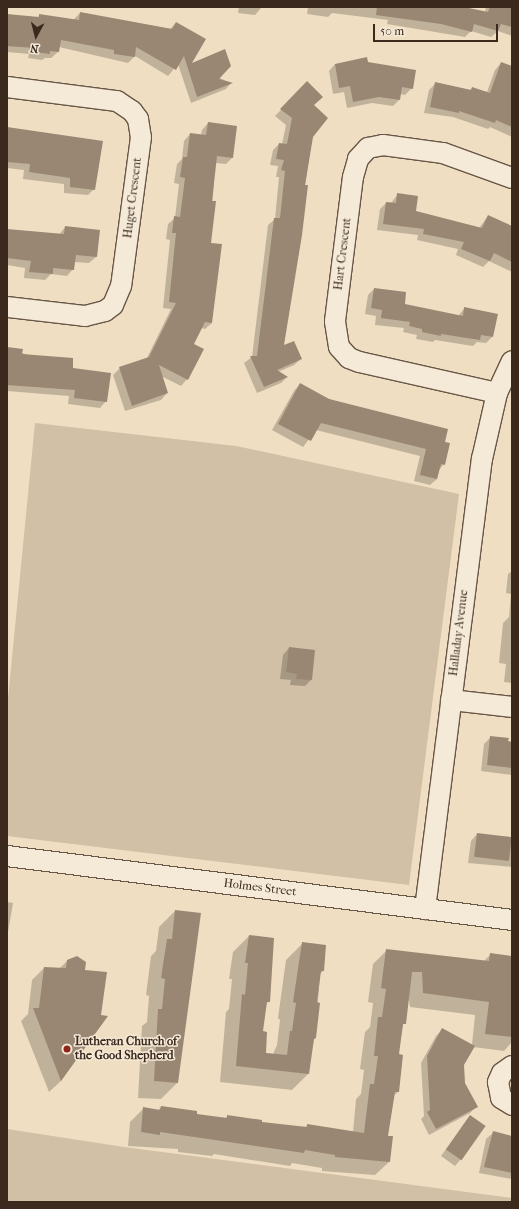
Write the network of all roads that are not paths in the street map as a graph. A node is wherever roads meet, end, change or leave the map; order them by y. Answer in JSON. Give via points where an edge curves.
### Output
{"nodes":[{"id":1,"x":7,"y":87,"type":"edge"},
{"id":2,"x":512,"y":178,"type":"edge"},
{"id":3,"x":7,"y":307,"type":"edge"},
{"id":4,"x":512,"y":361,"type":"edge"},
{"id":5,"x":497,"y":393,"type":"junction"},
{"id":6,"x":451,"y":700,"type":"junction"},
{"id":7,"x":512,"y":707,"type":"edge"},
{"id":8,"x":7,"y":856,"type":"edge"},
{"id":9,"x":426,"y":909,"type":"junction"},
{"id":10,"x":512,"y":920,"type":"edge"},
{"id":11,"x":512,"y":1066,"type":"edge"},
{"id":12,"x":512,"y":1105,"type":"edge"}],
"edges":[{"from":1,"to":3,"type":"street","name":"Huget Crescent","via":[[117,101],[138,119],[141,137],[121,286],[113,305],[105,312],[85,316]]},
{"from":2,"to":5,"type":"street","name":"Hart Crescent","via":[[443,153],[383,145],[368,148],[358,159],[353,177],[335,321],[339,347],[349,358]]},
{"from":4,"to":5,"type":"street","name":"Halladay Avenue"},
{"from":5,"to":6,"type":"street","name":"Halladay Avenue","via":[[482,459]]},
{"from":6,"to":7,"type":"street"},
{"from":6,"to":9,"type":"street","name":"Halladay Avenue"},
{"from":8,"to":9,"type":"street","name":"Holmes Street"},
{"from":9,"to":10,"type":"street","name":"Holmes Street"},
{"from":11,"to":12,"type":"street","via":[[502,1073],[498,1082],[501,1098]]}]}
